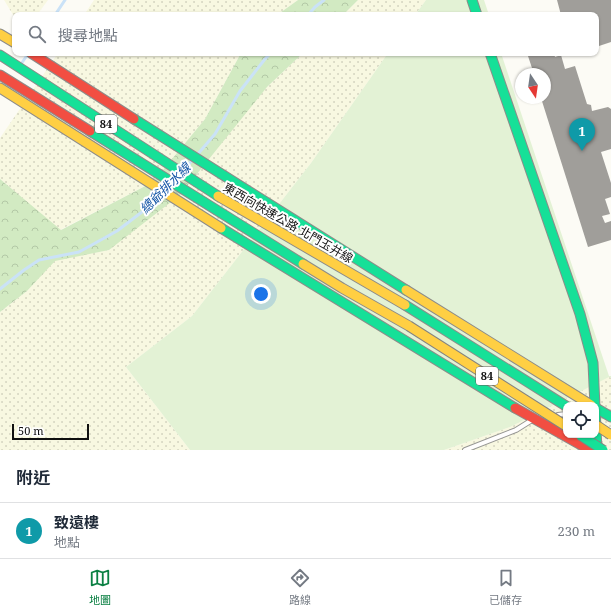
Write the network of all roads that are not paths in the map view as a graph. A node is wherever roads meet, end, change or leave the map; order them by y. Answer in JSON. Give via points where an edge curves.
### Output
{"nodes":[{"id":1,"x":472,"y":0,"type":"edge"},
{"id":2,"x":476,"y":12,"type":"edge"},
{"id":3,"x":0,"y":34,"type":"edge"},
{"id":4,"x":12,"y":41,"type":"edge"},
{"id":5,"x":0,"y":55,"type":"edge"},
{"id":6,"x":36,"y":56,"type":"edge"},
{"id":7,"x":491,"y":56,"type":"edge"},
{"id":8,"x":0,"y":75,"type":"edge"},
{"id":9,"x":0,"y":88,"type":"edge"},
{"id":10,"x":586,"y":402,"type":"edge"},
{"id":11,"x":596,"y":402,"type":"edge"},
{"id":12,"x":563,"y":404,"type":"edge"},
{"id":13,"x":599,"y":410,"type":"edge"},
{"id":14,"x":563,"y":414,"type":"edge"},
{"id":15,"x":611,"y":417,"type":"edge"},
{"id":16,"x":534,"y":419,"type":"junction"},
{"id":17,"x":563,"y":424,"type":"edge"},
{"id":18,"x":599,"y":427,"type":"edge"},
{"id":19,"x":611,"y":435,"type":"edge"},
{"id":20,"x":585,"y":438,"type":"edge"},
{"id":21,"x":597,"y":438,"type":"edge"},
{"id":22,"x":465,"y":450,"type":"edge"},
{"id":23,"x":590,"y":450,"type":"edge"},
{"id":24,"x":597,"y":450,"type":"edge"},
{"id":25,"x":603,"y":450,"type":"edge"}],
"edges":[{"from":1,"to":2,"type":"main road"},
{"from":3,"to":4,"type":"main road"},
{"from":5,"to":12,"type":"main road","name":"東西向快速公路 北門玉井線","number":"84","via":[[212,192],[418,312]]},
{"from":6,"to":10,"type":"main road"},
{"from":7,"to":11,"type":"main road","via":[[580,314],[593,363]]},
{"from":8,"to":17,"type":"main road","name":"東西向快速公路 北門玉井線","number":"84","bridge":true},
{"from":9,"to":16,"type":"main road","via":[[188,208]]},
{"from":13,"to":15,"type":"main road"},
{"from":14,"to":16,"type":"lane"},
{"from":16,"to":22,"type":"lane","via":[[516,430]]},
{"from":16,"to":23,"type":"main road"},
{"from":18,"to":19,"type":"main road","bridge":true},
{"from":20,"to":25,"type":"main road","bridge":true},
{"from":21,"to":24,"type":"main road"}]}
